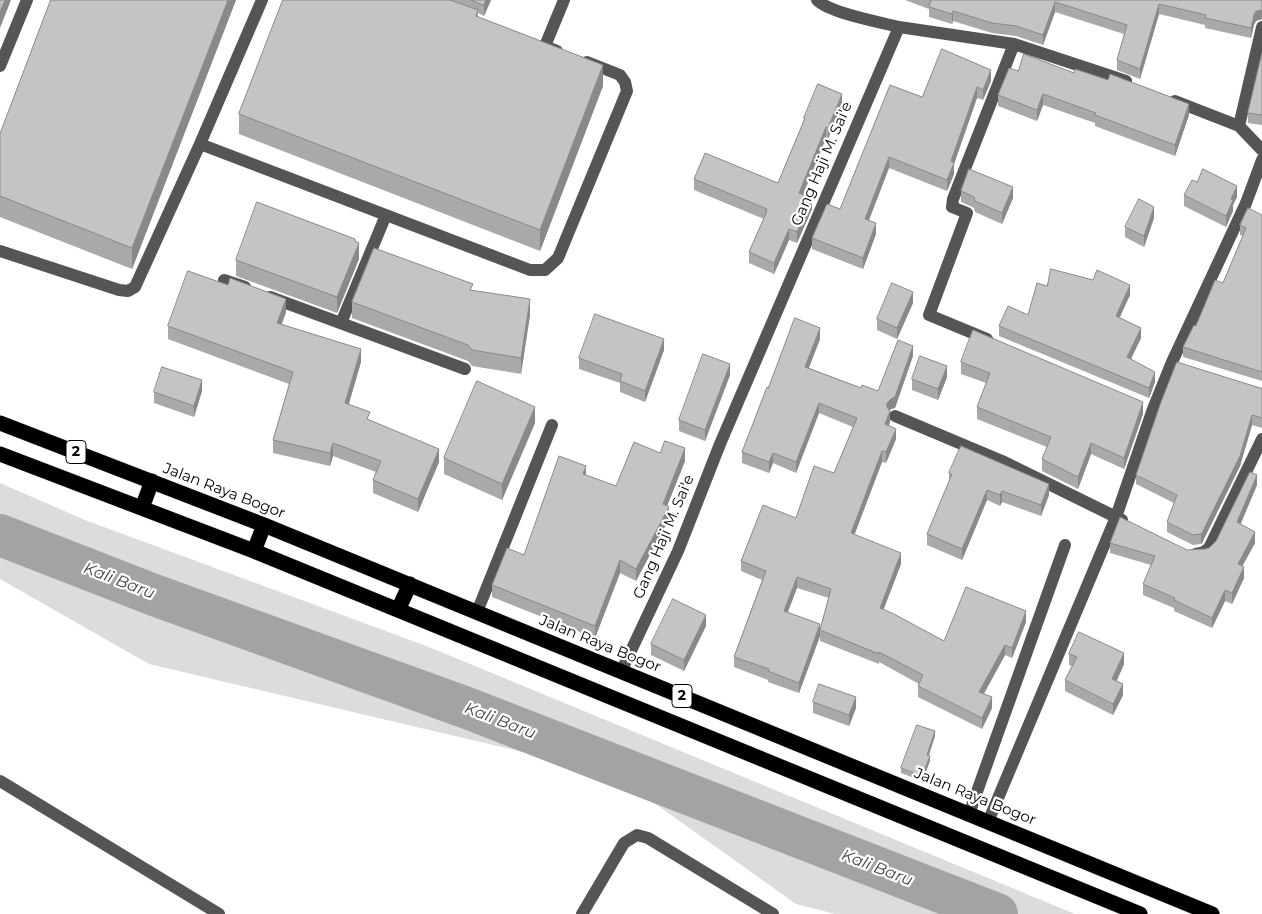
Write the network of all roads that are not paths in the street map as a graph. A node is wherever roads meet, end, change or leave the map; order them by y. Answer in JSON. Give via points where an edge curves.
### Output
{"nodes":[{"id":1,"x":27,"y":0,"type":"edge"},
{"id":2,"x":262,"y":0,"type":"edge"},
{"id":3,"x":564,"y":0,"type":"edge"},
{"id":4,"x":817,"y":0,"type":"edge"},
{"id":5,"x":899,"y":27,"type":"junction"},
{"id":6,"x":1262,"y":27,"type":"edge"},
{"id":7,"x":1014,"y":44,"type":"junction"},
{"id":8,"x":0,"y":66,"type":"edge"},
{"id":9,"x":1136,"y":86,"type":"edge"},
{"id":10,"x":1164,"y":96,"type":"edge"},
{"id":11,"x":1239,"y":126,"type":"junction"},
{"id":12,"x":200,"y":144,"type":"junction"},
{"id":13,"x":1262,"y":150,"type":"edge"},
{"id":14,"x":1262,"y":160,"type":"edge"},
{"id":15,"x":386,"y":215,"type":"junction"},
{"id":16,"x":0,"y":252,"type":"edge"},
{"id":17,"x":224,"y":280,"type":"dead end"},
{"id":18,"x":341,"y":323,"type":"junction"},
{"id":19,"x":1000,"y":345,"type":"edge"},
{"id":20,"x":465,"y":369,"type":"dead end"},
{"id":21,"x":895,"y":416,"type":"dead end"},
{"id":22,"x":0,"y":423,"type":"edge"},
{"id":23,"x":552,"y":425,"type":"dead end"},
{"id":24,"x":1262,"y":439,"type":"edge"},
{"id":25,"x":0,"y":454,"type":"edge"},
{"id":26,"x":152,"y":481,"type":"junction"},
{"id":27,"x":142,"y":508,"type":"junction"},
{"id":28,"x":1116,"y":517,"type":"junction"},
{"id":29,"x":264,"y":525,"type":"junction"},
{"id":30,"x":1133,"y":525,"type":"edge"},
{"id":31,"x":1065,"y":545,"type":"dead end"},
{"id":32,"x":1183,"y":549,"type":"edge"},
{"id":33,"x":254,"y":551,"type":"junction"},
{"id":34,"x":410,"y":584,"type":"junction"},
{"id":35,"x":398,"y":610,"type":"junction"},
{"id":36,"x":477,"y":612,"type":"junction"},
{"id":37,"x":621,"y":672,"type":"junction"},
{"id":38,"x":0,"y":781,"type":"edge"},
{"id":39,"x":969,"y":814,"type":"junction"},
{"id":40,"x":988,"y":822,"type":"junction"},
{"id":41,"x":219,"y":914,"type":"edge"},
{"id":42,"x":582,"y":914,"type":"edge"},
{"id":43,"x":773,"y":914,"type":"edge"},
{"id":44,"x":1140,"y":914,"type":"edge"},
{"id":45,"x":1212,"y":914,"type":"edge"}],
"edges":[{"from":1,"to":8,"type":"street"},
{"from":2,"to":12,"type":"street"},
{"from":3,"to":15,"type":"street","via":[[540,45],[620,75],[627,91],[558,258],[545,270],[530,270]]},
{"from":4,"to":5,"type":"street","via":[[831,9]]},
{"from":5,"to":7,"type":"street"},
{"from":5,"to":37,"type":"street","name":"Gang Haji M. Sai'e","via":[[720,444],[678,551]]},
{"from":6,"to":11,"type":"street"},
{"from":7,"to":9,"type":"street"},
{"from":7,"to":19,"type":"street","via":[[953,199],[952,207],[967,213],[929,315]]},
{"from":10,"to":11,"type":"street"},
{"from":11,"to":13,"type":"street"},
{"from":12,"to":15,"type":"street"},
{"from":12,"to":16,"type":"street","via":[[135,287],[128,291]]},
{"from":14,"to":28,"type":"street","via":[[1176,363],[1149,407]]},
{"from":15,"to":18,"type":"street"},
{"from":17,"to":18,"type":"street"},
{"from":18,"to":20,"type":"street"},
{"from":21,"to":28,"type":"street","via":[[1002,461]]},
{"from":22,"to":26,"type":"highway","name":"Jalan Raya Bogor","number":"2"},
{"from":23,"to":36,"type":"street"},
{"from":24,"to":32,"type":"street","via":[[1209,548],[1196,554]]},
{"from":25,"to":27,"type":"highway","number":"2"},
{"from":26,"to":27,"type":"highway"},
{"from":26,"to":29,"type":"highway","name":"Jalan Raya Bogor","number":"2"},
{"from":27,"to":33,"type":"highway","number":"2"},
{"from":28,"to":30,"type":"street"},
{"from":28,"to":40,"type":"street"},
{"from":29,"to":33,"type":"highway"},
{"from":29,"to":34,"type":"highway","name":"Jalan Raya Bogor","number":"2"},
{"from":31,"to":39,"type":"street"},
{"from":33,"to":35,"type":"highway","number":"2"},
{"from":34,"to":35,"type":"highway"},
{"from":34,"to":36,"type":"highway","name":"Jalan Raya Bogor","number":"2"},
{"from":35,"to":44,"type":"highway","number":"2"},
{"from":36,"to":37,"type":"highway","name":"Jalan Raya Bogor","number":"2"},
{"from":37,"to":39,"type":"highway","name":"Jalan Raya Bogor","number":"2"},
{"from":38,"to":41,"type":"street"},
{"from":39,"to":40,"type":"highway","name":"Jalan Raya Bogor","number":"2"},
{"from":40,"to":45,"type":"highway","name":"Jalan Raya Bogor","number":"2"},
{"from":42,"to":43,"type":"street","via":[[624,843],[638,835]]}]}
